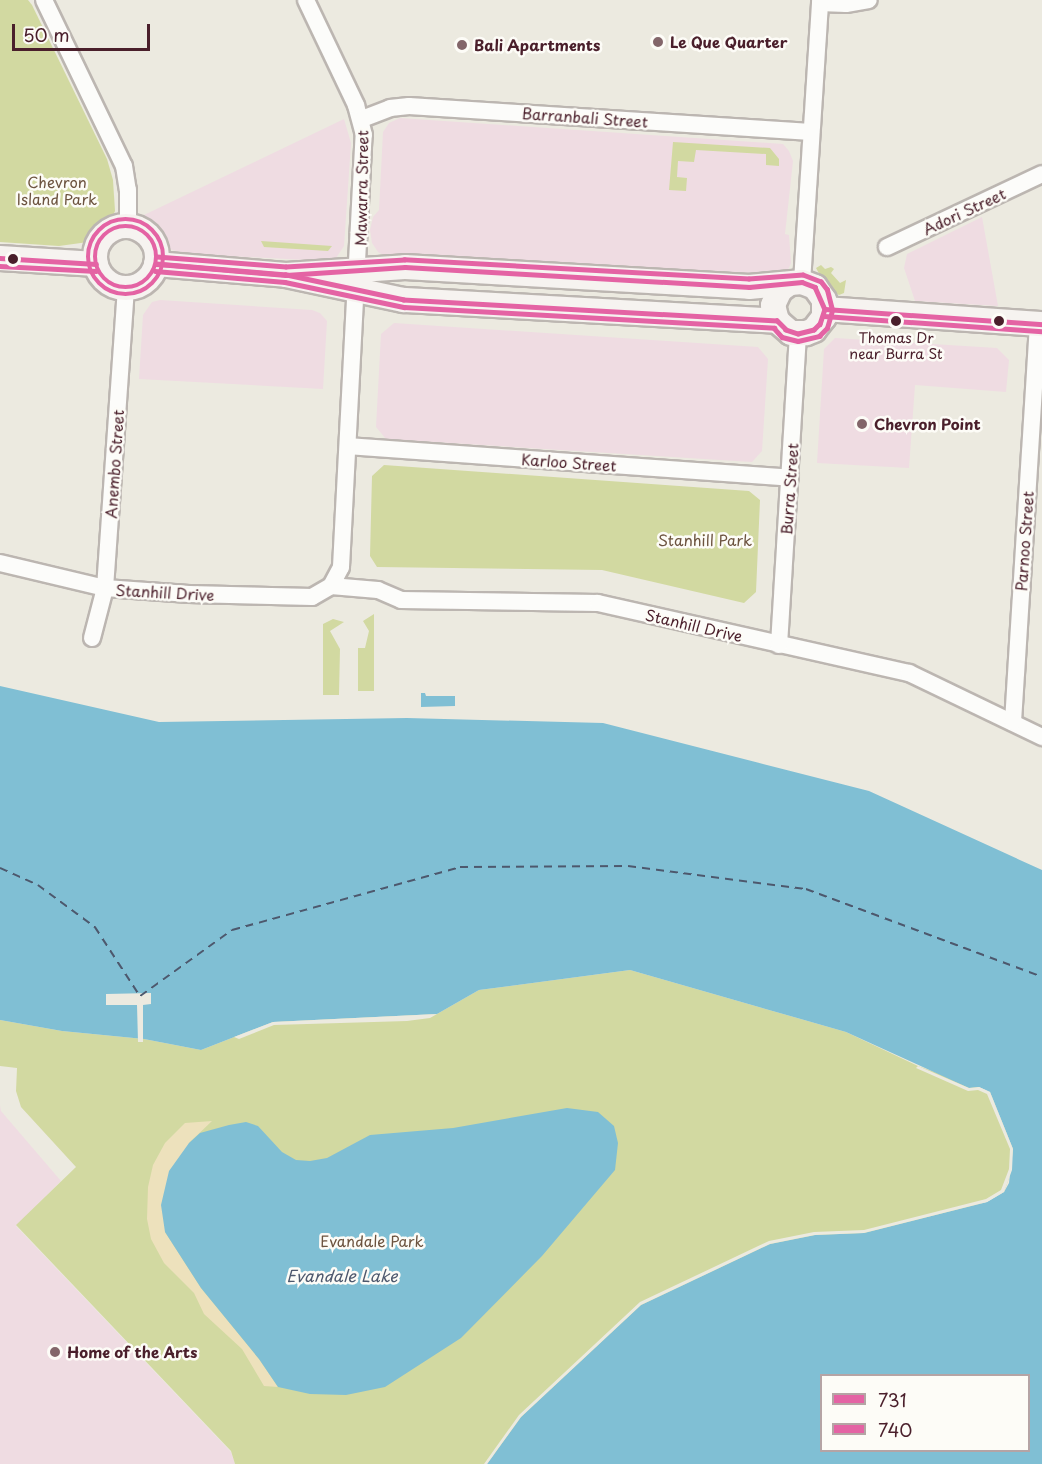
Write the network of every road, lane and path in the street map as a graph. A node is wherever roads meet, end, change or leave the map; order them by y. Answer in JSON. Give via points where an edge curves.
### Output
{"nodes":[{"id":1,"x":44,"y":0,"type":"edge"},
{"id":2,"x":869,"y":0,"type":"edge"},
{"id":3,"x":310,"y":1,"type":"edge"},
{"id":4,"x":820,"y":1,"type":"edge"},
{"id":5,"x":362,"y":119,"type":"junction"},
{"id":6,"x":811,"y":132,"type":"junction"},
{"id":7,"x":1042,"y":174,"type":"edge"},
{"id":8,"x":128,"y":226,"type":"junction"},
{"id":9,"x":887,"y":247,"type":"dead end"},
{"id":10,"x":0,"y":258,"type":"edge"},
{"id":11,"x":96,"y":264,"type":"junction"},
{"id":12,"x":156,"y":264,"type":"junction"},
{"id":13,"x":405,"y":267,"type":"junction"},
{"id":14,"x":358,"y":280,"type":"junction"},
{"id":15,"x":794,"y":284,"type":"junction"},
{"id":16,"x":126,"y":288,"type":"junction"},
{"id":17,"x":404,"y":300,"type":"junction"},
{"id":18,"x":825,"y":309,"type":"junction"},
{"id":19,"x":777,"y":321,"type":"junction"},
{"id":20,"x":1040,"y":324,"type":"edge"},
{"id":21,"x":798,"y":334,"type":"junction"},
{"id":22,"x":348,"y":446,"type":"junction"},
{"id":23,"x":790,"y":478,"type":"junction"},
{"id":24,"x":0,"y":563,"type":"edge"},
{"id":25,"x":331,"y":586,"type":"junction"},
{"id":26,"x":105,"y":588,"type":"junction"},
{"id":27,"x":92,"y":638,"type":"dead end"},
{"id":28,"x":779,"y":645,"type":"junction"},
{"id":29,"x":1013,"y":722,"type":"junction"},
{"id":30,"x":1042,"y":737,"type":"edge"}],
"edges":[{"from":1,"to":8,"type":"street","via":[[123,166]]},
{"from":2,"to":4,"type":"street","via":[[846,4]]},
{"from":3,"to":5,"type":"street","name":"Mawarra Street"},
{"from":4,"to":6,"type":"street"},
{"from":5,"to":6,"type":"street","name":"Barranbali Street","via":[[382,110],[409,106]]},
{"from":5,"to":14,"type":"street","name":"Mawarra Street"},
{"from":6,"to":15,"type":"street"},
{"from":7,"to":9,"type":"street","name":"Adori Street"},
{"from":8,"to":11,"type":"main road","via":[[102,237]]},
{"from":8,"to":12,"type":"main road","via":[[148,235],[156,249]]},
{"from":10,"to":11,"type":"main road"},
{"from":11,"to":16,"type":"main road","via":[[111,284]]},
{"from":12,"to":14,"type":"main road"},
{"from":12,"to":16,"type":"main road","via":[[142,284]]},
{"from":13,"to":14,"type":"main road"},
{"from":13,"to":15,"type":"main road","via":[[749,287]]},
{"from":13,"to":17,"type":"main road"},
{"from":14,"to":17,"type":"main road"},
{"from":14,"to":22,"type":"street","name":"Mawarra Street"},
{"from":15,"to":18,"type":"main road","via":[[815,287]]},
{"from":15,"to":19,"type":"main road","via":[[780,290],[773,305]]},
{"from":16,"to":26,"type":"street","name":"Anembo Street"},
{"from":17,"to":19,"type":"main road"},
{"from":18,"to":20,"type":"main road"},
{"from":18,"to":21,"type":"main road","via":[[814,330]]},
{"from":19,"to":21,"type":"main road"},
{"from":20,"to":29,"type":"street","name":"Parnoo Street"},
{"from":21,"to":23,"type":"street","name":"Burra Street"},
{"from":22,"to":23,"type":"street","name":"Karloo Street"},
{"from":22,"to":25,"type":"street","name":"Mawarra Street","via":[[341,567]]},
{"from":23,"to":28,"type":"street","name":"Burra Street"},
{"from":24,"to":26,"type":"street","name":"Stanhill Drive"},
{"from":25,"to":26,"type":"street","name":"Stanhill Drive","via":[[312,597]]},
{"from":25,"to":28,"type":"street","name":"Stanhill Drive","via":[[378,590],[401,600],[598,603]]},
{"from":26,"to":27,"type":"street","name":"Anembo Street"},
{"from":28,"to":29,"type":"street","name":"Stanhill Drive","via":[[909,673]]},
{"from":29,"to":30,"type":"street","name":"Stanhill Drive"}]}
